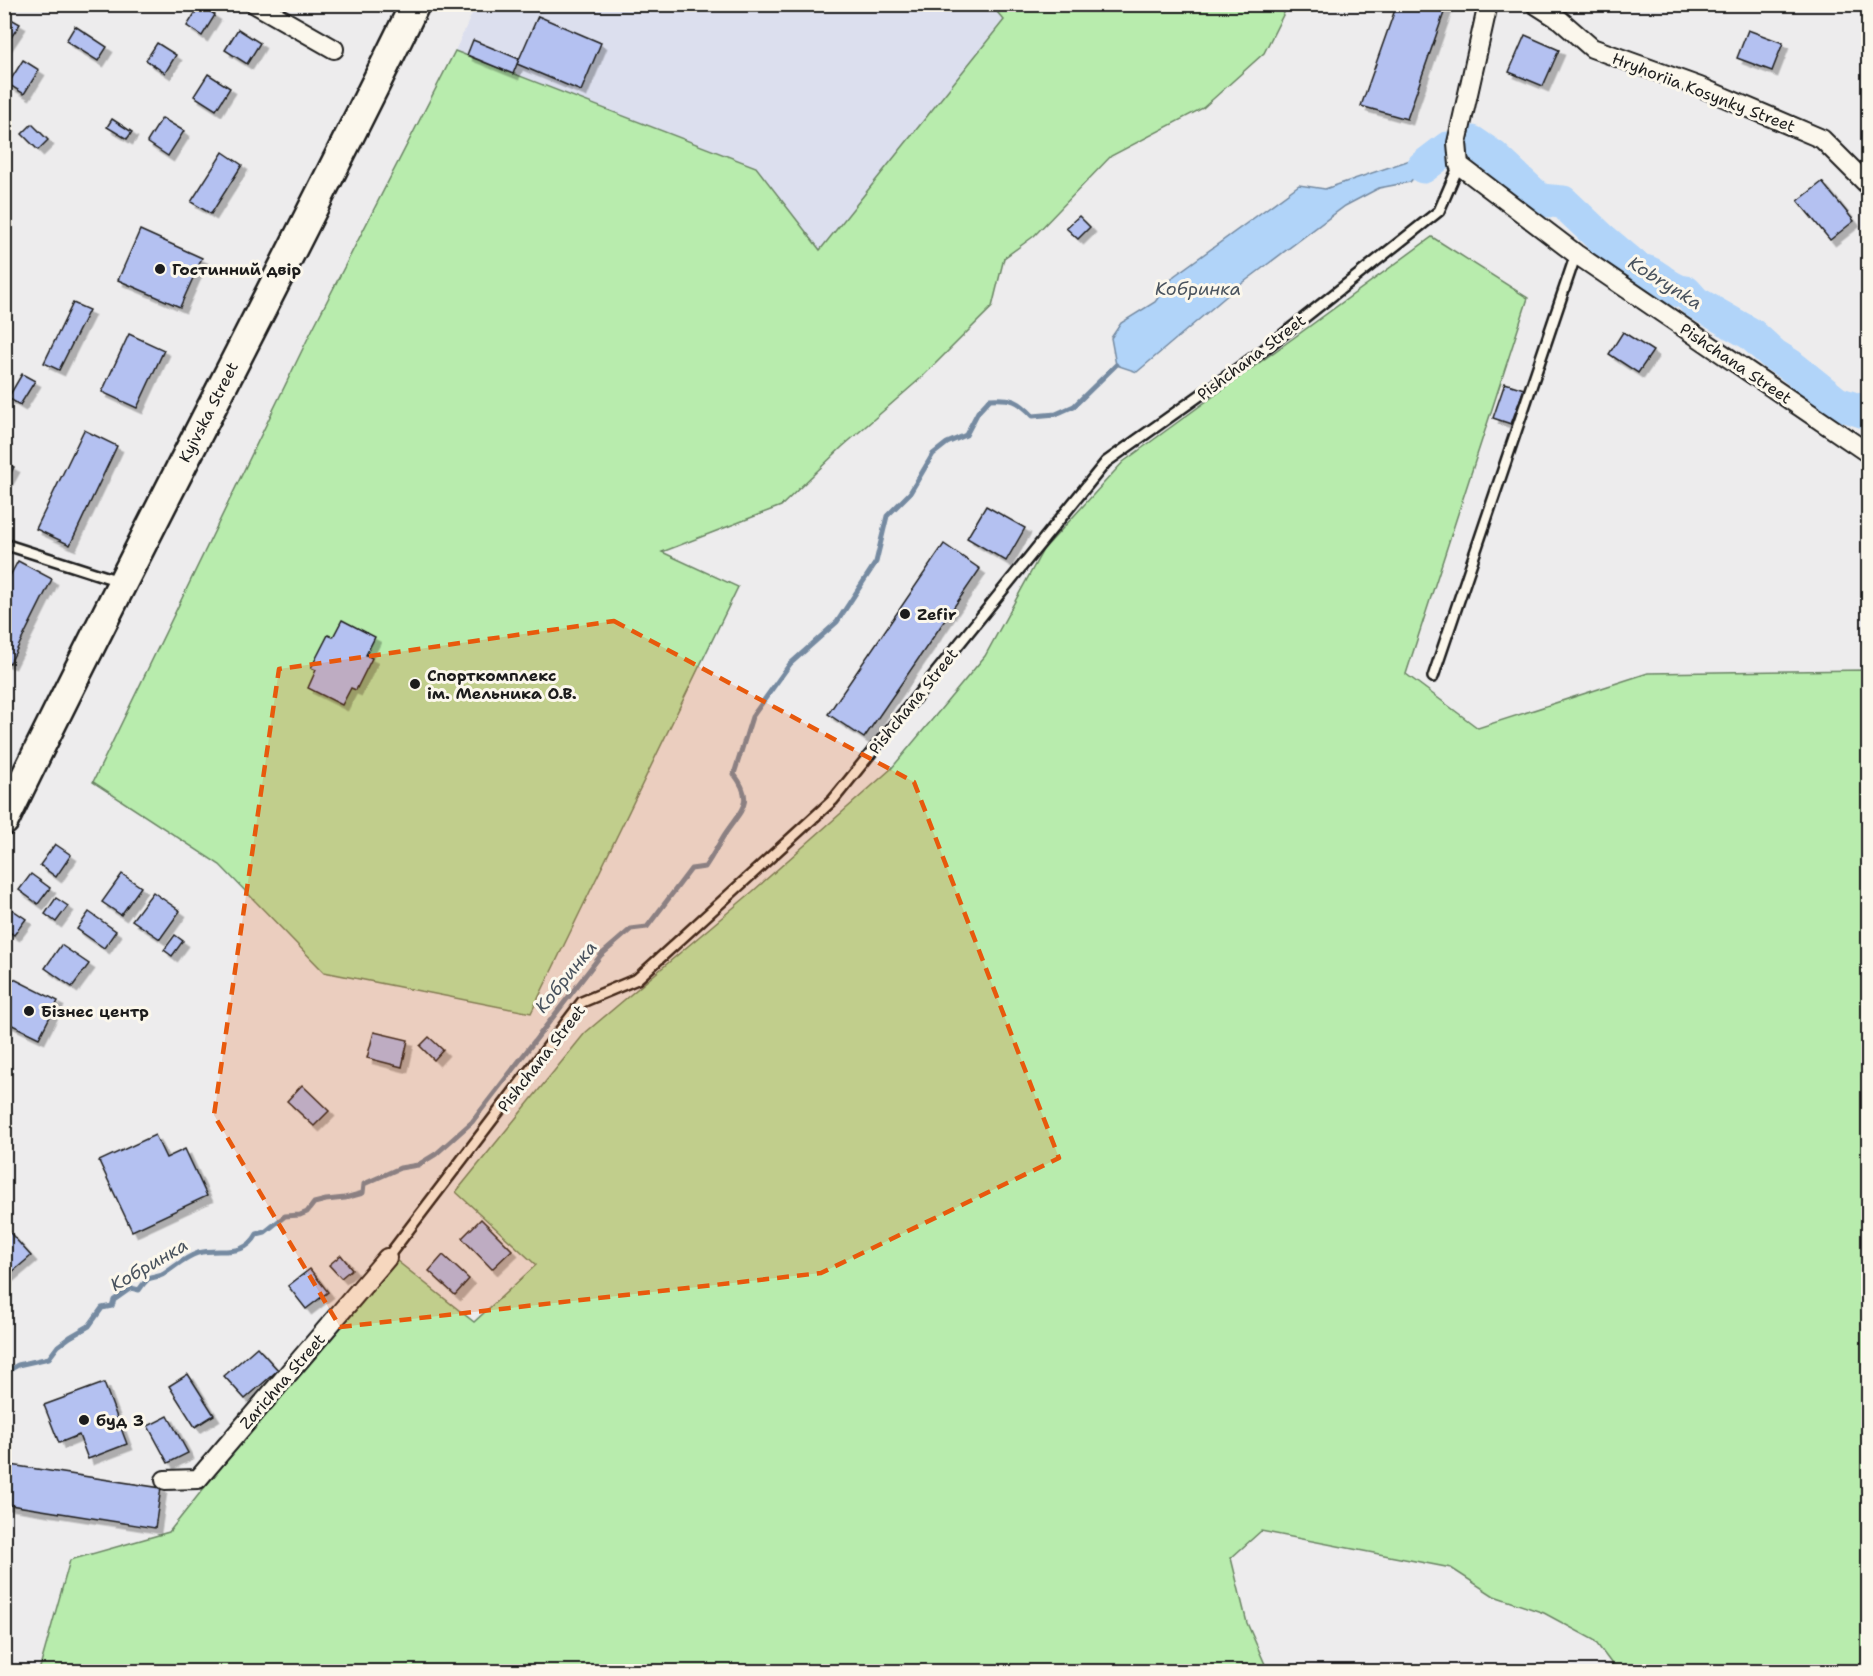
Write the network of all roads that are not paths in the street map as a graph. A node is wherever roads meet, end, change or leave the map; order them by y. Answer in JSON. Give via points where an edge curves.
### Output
{"nodes":[{"id":1,"x":255,"y":4,"type":"edge"},
{"id":2,"x":415,"y":4,"type":"edge"},
{"id":3,"x":1488,"y":4,"type":"edge"},
{"id":4,"x":1535,"y":4,"type":"edge"},
{"id":5,"x":334,"y":49,"type":"dead end"},
{"id":6,"x":1459,"y":165,"type":"junction"},
{"id":7,"x":1869,"y":185,"type":"edge"},
{"id":8,"x":1576,"y":254,"type":"junction"},
{"id":9,"x":1869,"y":453,"type":"edge"},
{"id":10,"x":4,"y":544,"type":"edge"},
{"id":11,"x":122,"y":582,"type":"junction"},
{"id":12,"x":1433,"y":677,"type":"dead end"},
{"id":13,"x":4,"y":821,"type":"edge"},
{"id":14,"x":387,"y":1258,"type":"joint"},
{"id":15,"x":165,"y":1480,"type":"dead end"}],
"edges":[{"from":1,"to":5,"type":"street"},
{"from":2,"to":11,"type":"main road","name":"Kyivska Street"},
{"from":3,"to":6,"type":"street","name":"Pishchana Street","via":[[1457,143]]},
{"from":4,"to":7,"type":"street","name":"Hryhoriia Kosynky Street","via":[[1592,48],[1700,87],[1822,139]]},
{"from":6,"to":8,"type":"street","name":"Pishchana Street"},
{"from":6,"to":14,"type":"lane","name":"Pishchana Street","via":[[1439,211],[1261,352],[1106,462],[833,800],[637,979],[582,1002]]},
{"from":8,"to":9,"type":"street","name":"Pishchana Street"},
{"from":8,"to":12,"type":"lane"},
{"from":10,"to":11,"type":"lane"},
{"from":11,"to":13,"type":"main road","name":"Kyivska Street"},
{"from":14,"to":15,"type":"street","name":"Zarichna Street","via":[[198,1479]]}]}
